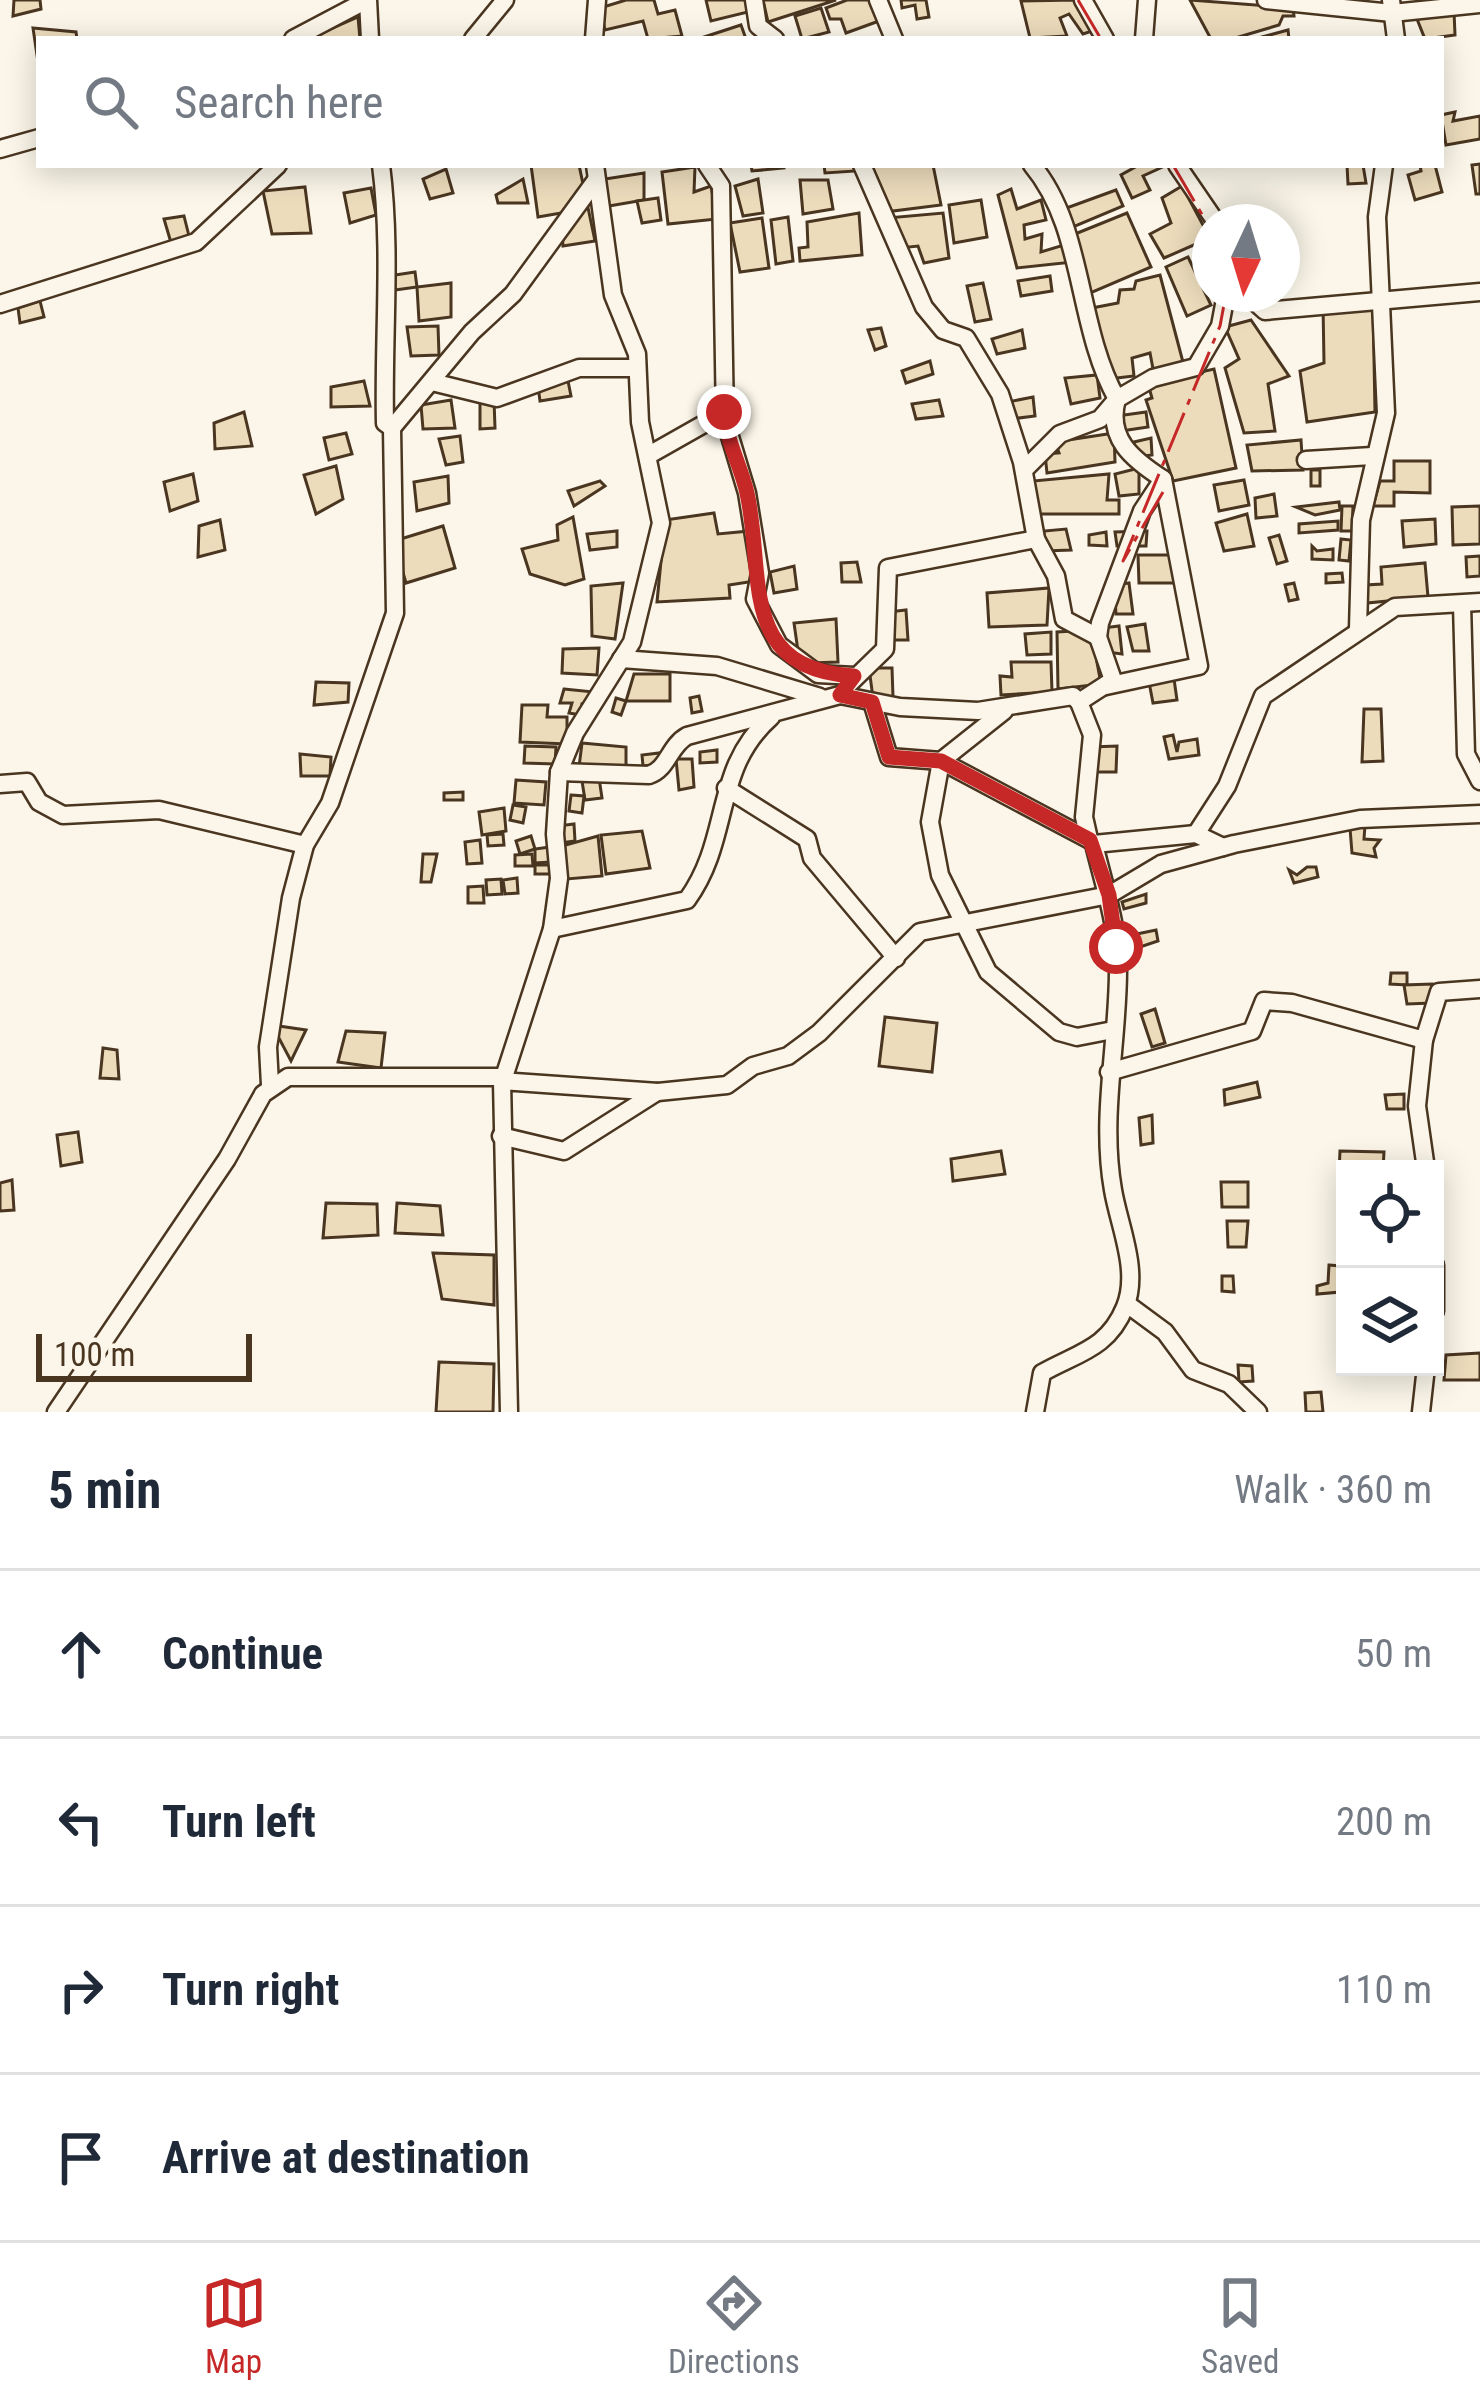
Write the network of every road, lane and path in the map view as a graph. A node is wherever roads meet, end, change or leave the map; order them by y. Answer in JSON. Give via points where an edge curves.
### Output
{"nodes":[{"id":1,"x":368,"y":0,"type":"edge"},
{"id":2,"x":506,"y":0,"type":"edge"},
{"id":3,"x":616,"y":0,"type":"edge"},
{"id":4,"x":754,"y":0,"type":"edge"},
{"id":5,"x":878,"y":0,"type":"edge"},
{"id":6,"x":1083,"y":0,"type":"edge"},
{"id":7,"x":1147,"y":0,"type":"edge"},
{"id":8,"x":1265,"y":0,"type":"edge"},
{"id":9,"x":597,"y":3,"type":"edge"},
{"id":10,"x":1480,"y":4,"type":"edge"},
{"id":11,"x":1391,"y":7,"type":"edge"},
{"id":12,"x":299,"y":36,"type":"edge"},
{"id":13,"x":370,"y":36,"type":"edge"},
{"id":14,"x":475,"y":36,"type":"edge"},
{"id":15,"x":594,"y":36,"type":"edge"},
{"id":16,"x":771,"y":36,"type":"edge"},
{"id":17,"x":893,"y":36,"type":"edge"},
{"id":18,"x":1104,"y":36,"type":"edge"},
{"id":19,"x":1144,"y":36,"type":"edge"},
{"id":20,"x":36,"y":139,"type":"edge"},
{"id":21,"x":0,"y":148,"type":"edge"},
{"id":22,"x":275,"y":168,"type":"edge"},
{"id":23,"x":381,"y":168,"type":"edge"},
{"id":24,"x":709,"y":168,"type":"edge"},
{"id":25,"x":863,"y":168,"type":"edge"},
{"id":26,"x":1034,"y":168,"type":"edge"},
{"id":27,"x":1180,"y":168,"type":"edge"},
{"id":28,"x":1384,"y":168,"type":"edge"},
{"id":29,"x":595,"y":172,"type":"edge"},
{"id":30,"x":1204,"y":204,"type":"edge"},
{"id":31,"x":1480,"y":292,"type":"edge"},
{"id":32,"x":1380,"y":301,"type":"junction"},
{"id":33,"x":0,"y":304,"type":"edge"},
{"id":34,"x":1300,"y":307,"type":"edge"},
{"id":35,"x":1223,"y":312,"type":"edge"},
{"id":36,"x":638,"y":368,"type":"junction"},
{"id":37,"x":432,"y":382,"type":"junction"},
{"id":38,"x":1117,"y":399,"type":"junction"},
{"id":39,"x":724,"y":412,"type":"junction"},
{"id":40,"x":392,"y":428,"type":"junction"},
{"id":41,"x":650,"y":455,"type":"junction"},
{"id":42,"x":1372,"y":456,"type":"junction"},
{"id":43,"x":1306,"y":460,"type":"dead end"},
{"id":44,"x":1024,"y":470,"type":"junction"},
{"id":45,"x":1163,"y":479,"type":"junction"},
{"id":46,"x":1036,"y":538,"type":"junction"},
{"id":47,"x":1471,"y":603,"type":"edge"},
{"id":48,"x":1358,"y":629,"type":"junction"},
{"id":49,"x":1098,"y":637,"type":"junction"},
{"id":50,"x":621,"y":659,"type":"junction"},
{"id":51,"x":854,"y":676,"type":"junction"},
{"id":52,"x":1106,"y":686,"type":"junction"},
{"id":53,"x":840,"y":695,"type":"junction"},
{"id":54,"x":821,"y":697,"type":"junction"},
{"id":55,"x":872,"y":702,"type":"junction"},
{"id":56,"x":1079,"y":702,"type":"junction"},
{"id":57,"x":1005,"y":710,"type":"junction"},
{"id":58,"x":772,"y":717,"type":"junction"},
{"id":59,"x":941,"y":761,"type":"junction"},
{"id":60,"x":560,"y":772,"type":"junction"},
{"id":61,"x":1480,"y":781,"type":"edge"},
{"id":62,"x":0,"y":784,"type":"edge"},
{"id":63,"x":726,"y":788,"type":"junction"},
{"id":64,"x":1480,"y":803,"type":"edge"},
{"id":65,"x":1480,"y":814,"type":"edge"},
{"id":66,"x":1446,"y":815,"type":"junction"},
{"id":67,"x":1196,"y":835,"type":"junction"},
{"id":68,"x":1092,"y":842,"type":"junction"},
{"id":69,"x":305,"y":845,"type":"junction"},
{"id":70,"x":1222,"y":847,"type":"junction"},
{"id":71,"x":1109,"y":895,"type":"junction"},
{"id":72,"x":963,"y":926,"type":"junction"},
{"id":73,"x":552,"y":929,"type":"junction"},
{"id":74,"x":896,"y":958,"type":"junction"},
{"id":75,"x":1480,"y":989,"type":"edge"},
{"id":76,"x":1113,"y":1030,"type":"junction"},
{"id":77,"x":1424,"y":1040,"type":"junction"},
{"id":78,"x":1109,"y":1072,"type":"junction"},
{"id":79,"x":502,"y":1081,"type":"junction"},
{"id":80,"x":270,"y":1085,"type":"junction"},
{"id":81,"x":658,"y":1092,"type":"junction"},
{"id":82,"x":501,"y":1136,"type":"junction"},
{"id":83,"x":1425,"y":1160,"type":"edge"},
{"id":84,"x":1127,"y":1304,"type":"junction"},
{"id":85,"x":1425,"y":1376,"type":"edge"},
{"id":86,"x":56,"y":1412,"type":"edge"},
{"id":87,"x":509,"y":1412,"type":"edge"},
{"id":88,"x":1035,"y":1412,"type":"edge"},
{"id":89,"x":1258,"y":1412,"type":"edge"},
{"id":90,"x":1421,"y":1412,"type":"edge"}],
"edges":[{"from":1,"to":12,"type":"street"},
{"from":1,"to":13,"type":"street"},
{"from":2,"to":14,"type":"street"},
{"from":3,"to":9,"type":"street"},
{"from":4,"to":16,"type":"street","via":[[758,26]]},
{"from":5,"to":17,"type":"street"},
{"from":6,"to":18,"type":"street"},
{"from":7,"to":19,"type":"street"},
{"from":8,"to":11,"type":"street"},
{"from":9,"to":15,"type":"street"},
{"from":10,"to":11,"type":"street"},
{"from":20,"to":21,"type":"street"},
{"from":22,"to":33,"type":"street","via":[[196,242]]},
{"from":23,"to":40,"type":"street","via":[[389,233],[381,312],[385,423]]},
{"from":24,"to":39,"type":"street","via":[[721,186]]},
{"from":25,"to":44,"type":"street","via":[[924,308],[943,330],[966,338],[1000,394]]},
{"from":26,"to":38,"type":"street","via":[[1070,237],[1096,362]]},
{"from":27,"to":30,"type":"street"},
{"from":28,"to":32,"type":"street"},
{"from":29,"to":36,"type":"street","via":[[613,295]]},
{"from":29,"to":37,"type":"street","via":[[546,253]]},
{"from":31,"to":32,"type":"street"},
{"from":32,"to":34,"type":"street"},
{"from":32,"to":42,"type":"street","via":[[1386,413]]},
{"from":35,"to":38,"type":"street","via":[[1196,368],[1153,378]]},
{"from":36,"to":37,"type":"street","via":[[579,368],[497,398]]},
{"from":36,"to":41,"type":"street"},
{"from":37,"to":40,"type":"street"},
{"from":38,"to":44,"type":"street","via":[[1100,419],[1060,434]]},
{"from":38,"to":45,"type":"street","via":[[1112,419],[1123,446]]},
{"from":39,"to":41,"type":"street"},
{"from":39,"to":51,"type":"street","via":[[760,573],[755,599],[779,645],[818,674]]},
{"from":40,"to":69,"type":"street","via":[[395,614],[330,802]]},
{"from":41,"to":50,"type":"street","via":[[661,523],[644,606]]},
{"from":42,"to":43,"type":"street"},
{"from":42,"to":48,"type":"street"},
{"from":44,"to":46,"type":"street"},
{"from":45,"to":49,"type":"street","via":[[1142,512]]},
{"from":45,"to":52,"type":"street","via":[[1199,666]]},
{"from":46,"to":49,"type":"street","via":[[1056,577],[1064,619]]},
{"from":46,"to":51,"type":"street","via":[[888,568],[885,649]]},
{"from":47,"to":48,"type":"street","via":[[1395,607]]},
{"from":47,"to":61,"type":"street","via":[[1466,754]]},
{"from":48,"to":67,"type":"street","via":[[1263,696],[1227,786]]},
{"from":49,"to":52,"type":"street","via":[[1113,680]]},
{"from":50,"to":54,"type":"street","via":[[717,666]]},
{"from":50,"to":60,"type":"street"},
{"from":51,"to":53,"type":"street"},
{"from":52,"to":56,"type":"street"},
{"from":53,"to":54,"type":"street"},
{"from":53,"to":55,"type":"street"},
{"from":54,"to":58,"type":"street"},
{"from":55,"to":57,"type":"street"},
{"from":55,"to":59,"type":"street","via":[[889,757]]},
{"from":56,"to":57,"type":"street","via":[[1073,696]]},
{"from":56,"to":68,"type":"street","via":[[1092,735],[1084,818]]},
{"from":57,"to":59,"type":"street"},
{"from":58,"to":60,"type":"street","via":[[687,736],[649,775]]},
{"from":58,"to":63,"type":"street","via":[[743,745]]},
{"from":59,"to":68,"type":"street"},
{"from":59,"to":72,"type":"street","via":[[929,822],[940,875]]},
{"from":60,"to":73,"type":"street"},
{"from":62,"to":69,"type":"street","via":[[27,782],[63,815],[159,810]]},
{"from":63,"to":73,"type":"street","via":[[716,844],[687,900]]},
{"from":63,"to":74,"type":"street","via":[[807,839],[812,857]]},
{"from":64,"to":66,"type":"street"},
{"from":65,"to":66,"type":"street"},
{"from":66,"to":70,"type":"street","via":[[1360,819]]},
{"from":67,"to":68,"type":"street"},
{"from":67,"to":70,"type":"street"},
{"from":68,"to":71,"type":"street"},
{"from":69,"to":80,"type":"street","via":[[268,1047]]},
{"from":70,"to":71,"type":"street","via":[[1162,864]]},
{"from":71,"to":72,"type":"street"},
{"from":71,"to":76,"type":"street","via":[[1118,969]]},
{"from":72,"to":74,"type":"street","via":[[920,932]]},
{"from":72,"to":76,"type":"street","via":[[998,984],[1039,1019],[1077,1037]]},
{"from":73,"to":79,"type":"street"},
{"from":74,"to":81,"type":"street","via":[[788,1056],[727,1085]]},
{"from":75,"to":77,"type":"street","via":[[1439,992]]},
{"from":76,"to":78,"type":"street"},
{"from":77,"to":78,"type":"street","via":[[1264,1001],[1252,1031]]},
{"from":77,"to":83,"type":"street","via":[[1417,1106]]},
{"from":78,"to":84,"type":"street"},
{"from":79,"to":80,"type":"street","via":[[288,1076]]},
{"from":79,"to":81,"type":"street"},
{"from":79,"to":82,"type":"street"},
{"from":80,"to":86,"type":"street"},
{"from":81,"to":82,"type":"street","via":[[564,1151]]},
{"from":82,"to":87,"type":"street"},
{"from":84,"to":88,"type":"street","via":[[1093,1351],[1042,1373]]},
{"from":84,"to":89,"type":"street","via":[[1165,1333],[1192,1370],[1229,1384]]},
{"from":85,"to":90,"type":"street"}]}
